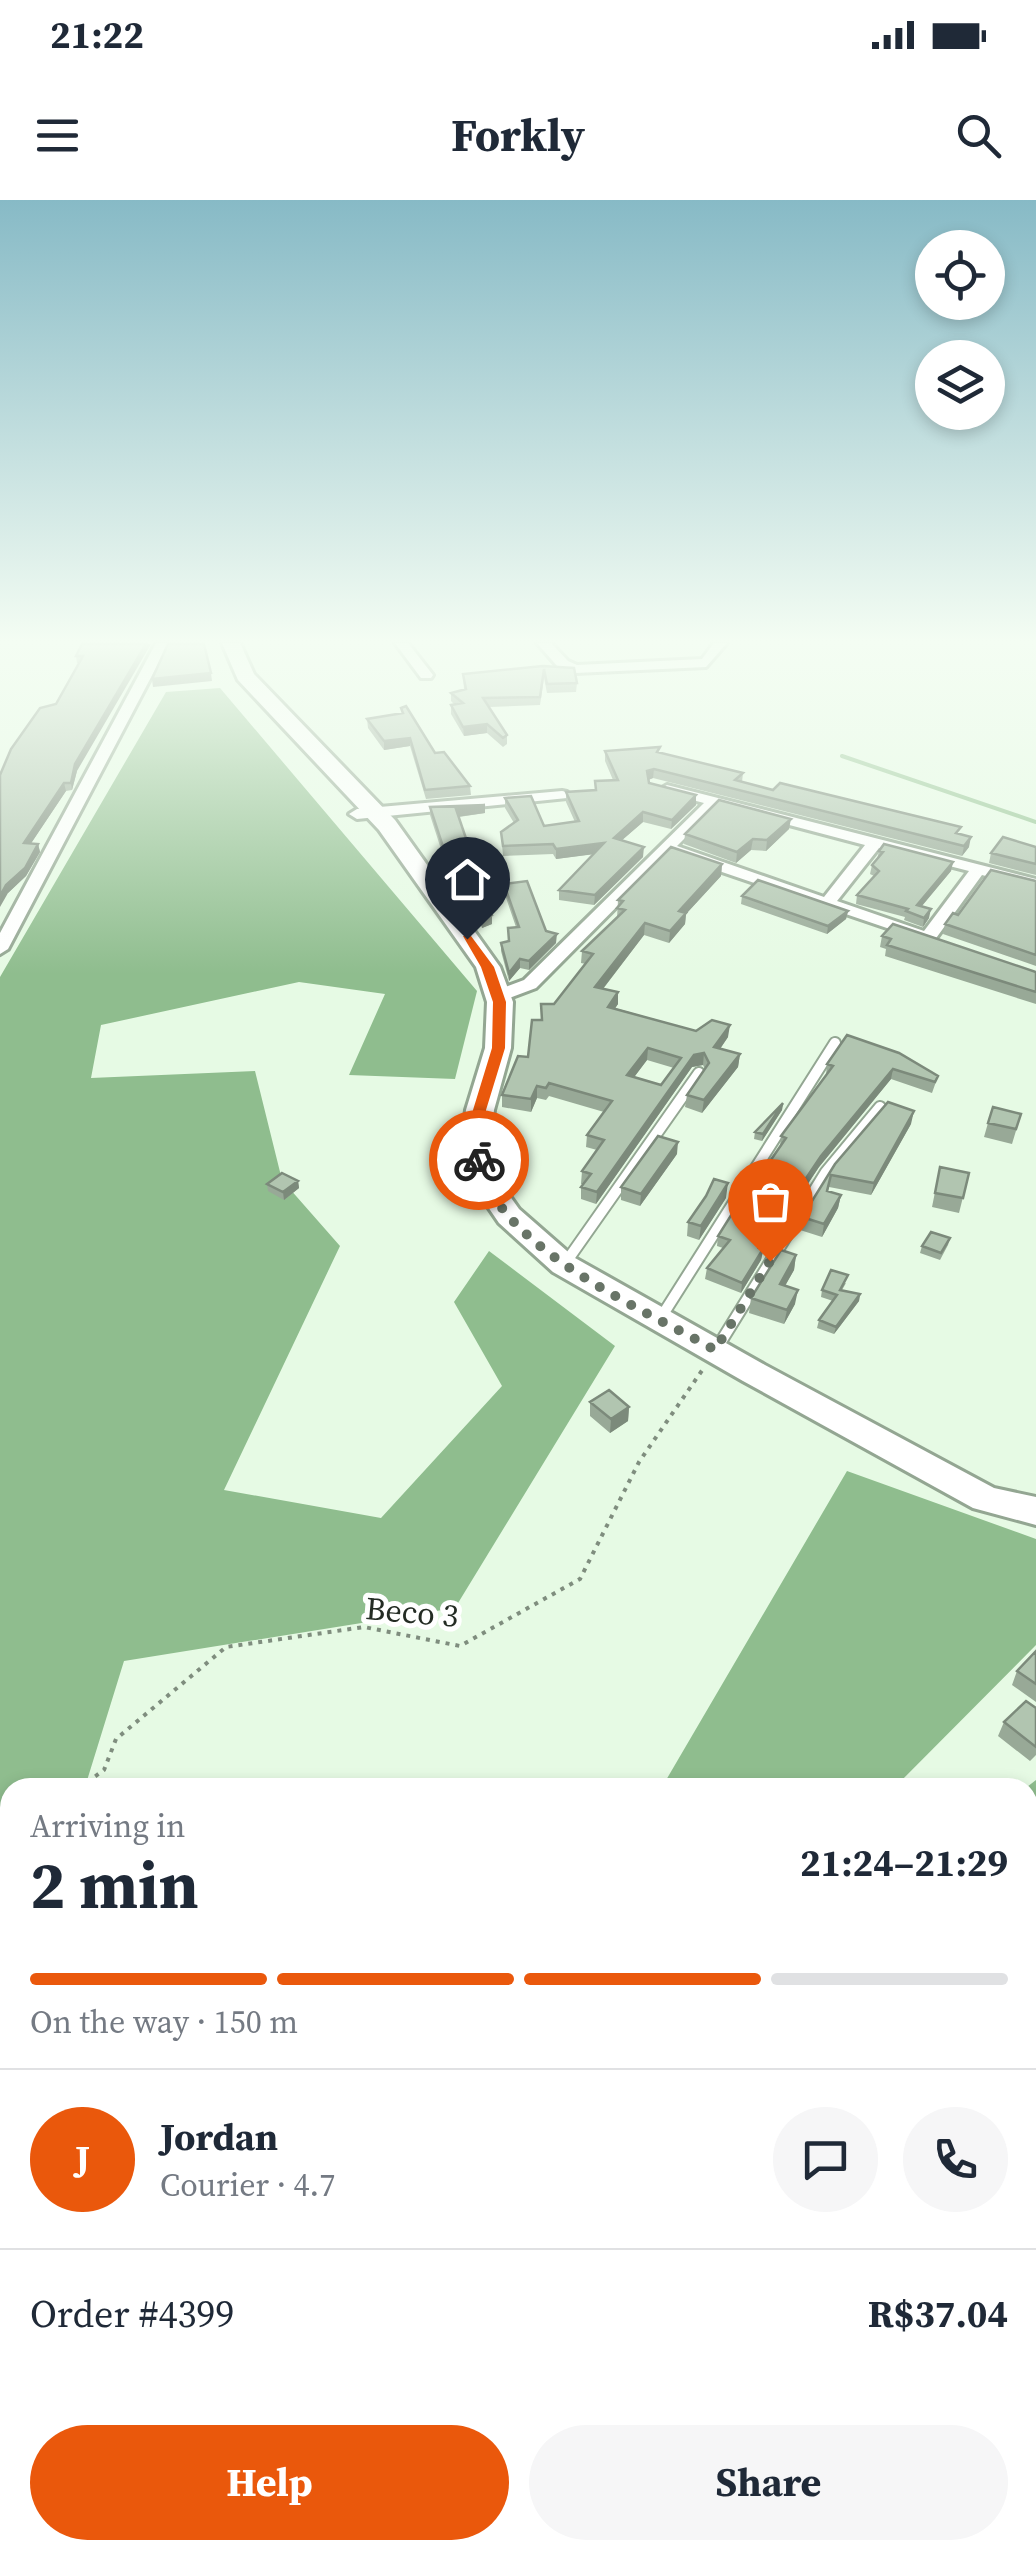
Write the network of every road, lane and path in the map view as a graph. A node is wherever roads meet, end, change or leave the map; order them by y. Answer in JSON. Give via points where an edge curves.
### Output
{"nodes":[{"id":1,"x":105,"y":753,"type":"edge"},
{"id":2,"x":315,"y":753,"type":"edge"},
{"id":3,"x":654,"y":786,"type":"edge"},
{"id":4,"x":562,"y":795,"type":"edge"},
{"id":5,"x":713,"y":802,"type":"junction"},
{"id":6,"x":366,"y":812,"type":"junction"},
{"id":7,"x":875,"y":843,"type":"junction"},
{"id":8,"x":667,"y":848,"type":"junction"},
{"id":9,"x":978,"y":870,"type":"junction"},
{"id":10,"x":1036,"y":884,"type":"edge"},
{"id":11,"x":827,"y":903,"type":"junction"},
{"id":12,"x":928,"y":938,"type":"junction"},
{"id":13,"x":945,"y":944,"type":"edge"},
{"id":14,"x":0,"y":949,"type":"edge"},
{"id":15,"x":498,"y":996,"type":"junction"},
{"id":16,"x":835,"y":1043,"type":"dead end"},
{"id":17,"x":699,"y":1073,"type":"edge"},
{"id":18,"x":880,"y":1107,"type":"edge"},
{"id":19,"x":564,"y":1265,"type":"junction"},
{"id":20,"x":660,"y":1318,"type":"junction"},
{"id":21,"x":715,"y":1350,"type":"junction"},
{"id":22,"x":1036,"y":1512,"type":"edge"},
{"id":23,"x":93,"y":1778,"type":"edge"}],
"edges":[{"from":1,"to":14,"type":"street"},
{"from":2,"to":6,"type":"main road"},
{"from":3,"to":5,"type":"street"},
{"from":4,"to":6,"type":"street"},
{"from":5,"to":7,"type":"street"},
{"from":5,"to":8,"type":"street"},
{"from":6,"to":15,"type":"main road","via":[[488,967]]},
{"from":7,"to":9,"type":"street"},
{"from":7,"to":11,"type":"street"},
{"from":8,"to":11,"type":"street"},
{"from":8,"to":15,"type":"street","via":[[530,984]]},
{"from":9,"to":10,"type":"street"},
{"from":9,"to":12,"type":"street"},
{"from":11,"to":12,"type":"street"},
{"from":12,"to":13,"type":"street"},
{"from":15,"to":19,"type":"main road","via":[[498,1048],[476,1143],[483,1179],[509,1216]]},
{"from":16,"to":20,"type":"lane"},
{"from":17,"to":19,"type":"lane"},
{"from":18,"to":21,"type":"lane","via":[[826,1172]]},
{"from":19,"to":20,"type":"main road"},
{"from":20,"to":21,"type":"main road"},
{"from":21,"to":22,"type":"main road","via":[[984,1499]]},
{"from":21,"to":23,"type":"path","name":"Beco 3","via":[[639,1462],[580,1578],[460,1646],[364,1627],[226,1647],[116,1739],[104,1770]]}]}
